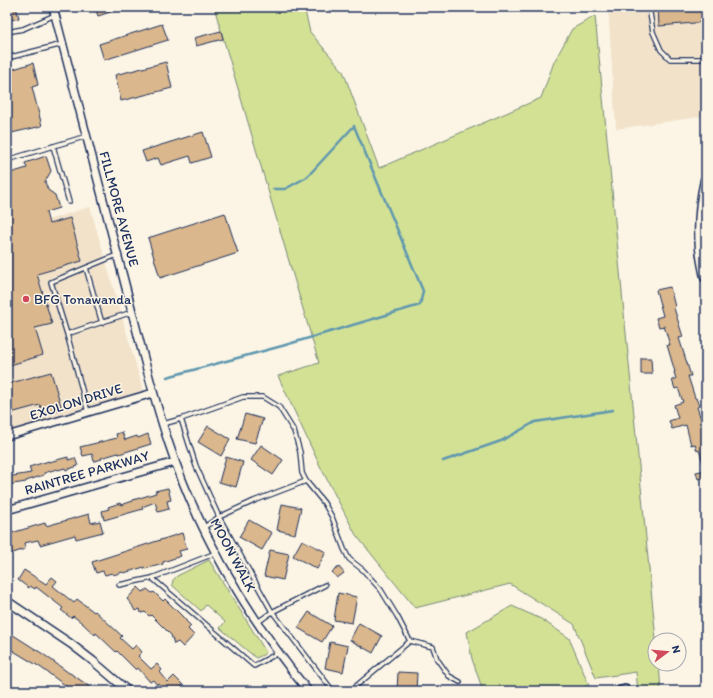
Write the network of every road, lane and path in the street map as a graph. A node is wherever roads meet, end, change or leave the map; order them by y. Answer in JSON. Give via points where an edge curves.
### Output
{"nodes":[{"id":1,"x":53,"y":7,"type":"edge"},
{"id":2,"x":649,"y":7,"type":"edge"},
{"id":3,"x":55,"y":15,"type":"junction"},
{"id":4,"x":7,"y":32,"type":"edge"},
{"id":5,"x":63,"y":44,"type":"junction"},
{"id":6,"x":7,"y":58,"type":"edge"},
{"id":7,"x":706,"y":59,"type":"edge"},
{"id":8,"x":87,"y":136,"type":"junction"},
{"id":9,"x":53,"y":146,"type":"junction"},
{"id":10,"x":7,"y":160,"type":"edge"},
{"id":11,"x":706,"y":180,"type":"edge"},
{"id":12,"x":69,"y":202,"type":"dead end"},
{"id":13,"x":118,"y":255,"type":"junction"},
{"id":14,"x":86,"y":268,"type":"junction"},
{"id":15,"x":706,"y":277,"type":"edge"},
{"id":16,"x":132,"y":312,"type":"junction"},
{"id":17,"x":102,"y":323,"type":"junction"},
{"id":18,"x":67,"y":334,"type":"junction"},
{"id":19,"x":153,"y":393,"type":"junction"},
{"id":20,"x":88,"y":412,"type":"junction"},
{"id":21,"x":181,"y":419,"type":"junction"},
{"id":22,"x":161,"y":420,"type":"junction"},
{"id":23,"x":7,"y":436,"type":"edge"},
{"id":24,"x":175,"y":462,"type":"junction"},
{"id":25,"x":306,"y":481,"type":"junction"},
{"id":26,"x":7,"y":510,"type":"edge"},
{"id":27,"x":219,"y":518,"type":"junction"},
{"id":28,"x":203,"y":528,"type":"junction"},
{"id":29,"x":216,"y":553,"type":"junction"},
{"id":30,"x":152,"y":578,"type":"junction"},
{"id":31,"x":119,"y":585,"type":"dead end"},
{"id":32,"x":325,"y":585,"type":"dead end"},
{"id":33,"x":7,"y":601,"type":"edge"},
{"id":34,"x":272,"y":612,"type":"junction"},
{"id":35,"x":257,"y":622,"type":"junction"},
{"id":36,"x":410,"y":641,"type":"junction"},
{"id":37,"x":278,"y":653,"type":"junction"},
{"id":38,"x":460,"y":682,"type":"dead end"},
{"id":39,"x":128,"y":691,"type":"edge"},
{"id":40,"x":308,"y":691,"type":"edge"},
{"id":41,"x":333,"y":691,"type":"edge"},
{"id":42,"x":350,"y":691,"type":"edge"}],
"edges":[{"from":1,"to":3,"type":"street","name":"FILLMORE AVENUE"},
{"from":2,"to":7,"type":"lane","via":[[653,32],[661,50],[670,59]]},
{"from":3,"to":4,"type":"lane","via":[[23,29]]},
{"from":3,"to":5,"type":"street","name":"FILLMORE AVENUE"},
{"from":5,"to":6,"type":"lane"},
{"from":5,"to":8,"type":"street","name":"FILLMORE AVENUE"},
{"from":8,"to":9,"type":"lane"},
{"from":8,"to":13,"type":"street","name":"FILLMORE AVENUE"},
{"from":9,"to":10,"type":"lane"},
{"from":9,"to":12,"type":"lane"},
{"from":11,"to":15,"type":"street","via":[[700,220],[701,250]]},
{"from":13,"to":14,"type":"lane"},
{"from":13,"to":16,"type":"street","name":"FILLMORE AVENUE"},
{"from":14,"to":17,"type":"lane"},
{"from":14,"to":18,"type":"lane","via":[[51,282]]},
{"from":16,"to":17,"type":"lane"},
{"from":16,"to":19,"type":"street","name":"FILLMORE AVENUE"},
{"from":17,"to":18,"type":"lane"},
{"from":18,"to":20,"type":"lane"},
{"from":19,"to":20,"type":"street","name":"EXOLON DRIVE"},
{"from":19,"to":22,"type":"street","name":"FILLMORE AVENUE"},
{"from":20,"to":23,"type":"street","name":"EXOLON DRIVE"},
{"from":21,"to":22,"type":"lane"},
{"from":21,"to":25,"type":"lane","via":[[243,397],[263,397],[279,407],[294,431],[302,473]]},
{"from":21,"to":27,"type":"lane","via":[[196,466]]},
{"from":22,"to":24,"type":"street","name":"MOON WALK"},
{"from":24,"to":26,"type":"street","name":"RAINTREE PARKWAY"},
{"from":24,"to":28,"type":"street","name":"MOON WALK"},
{"from":25,"to":27,"type":"lane"},
{"from":25,"to":36,"type":"lane","via":[[332,516],[349,559],[381,590]]},
{"from":27,"to":28,"type":"lane"},
{"from":27,"to":34,"type":"lane"},
{"from":28,"to":29,"type":"street","name":"MOON WALK"},
{"from":29,"to":30,"type":"lane"},
{"from":29,"to":35,"type":"street","name":"MOON WALK"},
{"from":30,"to":31,"type":"lane"},
{"from":30,"to":37,"type":"lane","via":[[254,666]]},
{"from":32,"to":34,"type":"lane"},
{"from":33,"to":39,"type":"street","via":[[93,661]]},
{"from":34,"to":35,"type":"lane"},
{"from":34,"to":41,"type":"lane"},
{"from":35,"to":37,"type":"street","name":"MOON WALK"},
{"from":36,"to":38,"type":"lane","via":[[433,647],[437,660],[449,676]]},
{"from":36,"to":42,"type":"lane"},
{"from":37,"to":40,"type":"street","name":"MOON WALK"}]}
